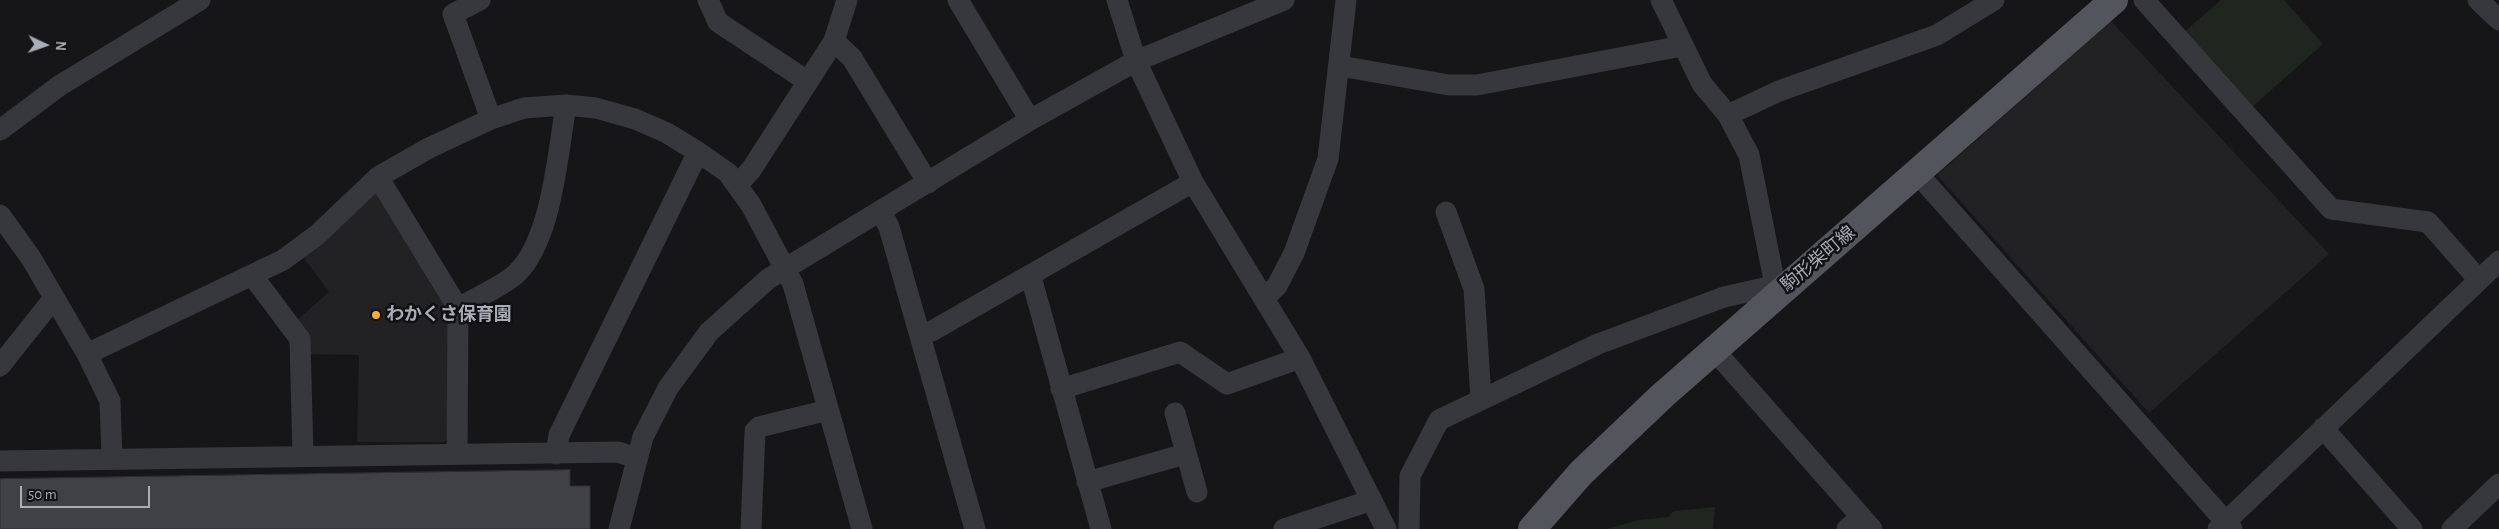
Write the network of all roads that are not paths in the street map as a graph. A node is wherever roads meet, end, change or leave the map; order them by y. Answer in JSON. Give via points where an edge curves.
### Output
{"nodes":[{"id":1,"x":200,"y":0,"type":"edge"},
{"id":2,"x":480,"y":0,"type":"edge"},
{"id":3,"x":708,"y":0,"type":"edge"},
{"id":4,"x":847,"y":0,"type":"edge"},
{"id":5,"x":958,"y":0,"type":"edge"},
{"id":6,"x":1117,"y":0,"type":"edge"},
{"id":7,"x":1284,"y":0,"type":"edge"},
{"id":8,"x":1346,"y":0,"type":"edge"},
{"id":9,"x":1661,"y":0,"type":"edge"},
{"id":10,"x":1994,"y":0,"type":"edge"},
{"id":11,"x":2114,"y":0,"type":"edge"},
{"id":12,"x":2144,"y":0,"type":"edge"},
{"id":13,"x":2478,"y":0,"type":"edge"},
{"id":14,"x":2499,"y":20,"type":"edge"},
{"id":15,"x":834,"y":41,"type":"junction"},
{"id":16,"x":1682,"y":46,"type":"junction"},
{"id":17,"x":1136,"y":61,"type":"junction"},
{"id":18,"x":1340,"y":66,"type":"junction"},
{"id":19,"x":808,"y":81,"type":"junction"},
{"id":20,"x":566,"y":105,"type":"junction"},
{"id":21,"x":1728,"y":115,"type":"junction"},
{"id":22,"x":491,"y":119,"type":"junction"},
{"id":23,"x":1030,"y":120,"type":"junction"},
{"id":24,"x":0,"y":130,"type":"edge"},
{"id":25,"x":698,"y":152,"type":"junction"},
{"id":26,"x":1918,"y":174,"type":"junction"},
{"id":27,"x":378,"y":177,"type":"junction"},
{"id":28,"x":1193,"y":182,"type":"junction"},
{"id":29,"x":928,"y":183,"type":"junction"},
{"id":30,"x":738,"y":184,"type":"junction"},
{"id":31,"x":881,"y":211,"type":"junction"},
{"id":32,"x":1446,"y":212,"type":"dead end"},
{"id":33,"x":0,"y":215,"type":"edge"},
{"id":34,"x":2499,"y":261,"type":"edge"},
{"id":35,"x":786,"y":268,"type":"junction"},
{"id":36,"x":252,"y":275,"type":"junction"},
{"id":37,"x":1031,"y":277,"type":"junction"},
{"id":38,"x":2479,"y":280,"type":"junction"},
{"id":39,"x":1777,"y":294,"type":"junction"},
{"id":40,"x":54,"y":298,"type":"junction"},
{"id":41,"x":1264,"y":298,"type":"junction"},
{"id":42,"x":458,"y":308,"type":"junction"},
{"id":43,"x":921,"y":335,"type":"junction"},
{"id":44,"x":1714,"y":350,"type":"junction"},
{"id":45,"x":87,"y":354,"type":"junction"},
{"id":46,"x":1300,"y":358,"type":"junction"},
{"id":47,"x":0,"y":366,"type":"edge"},
{"id":48,"x":1061,"y":389,"type":"junction"},
{"id":49,"x":1481,"y":399,"type":"junction"},
{"id":50,"x":828,"y":410,"type":"junction"},
{"id":51,"x":1175,"y":412,"type":"dead end"},
{"id":52,"x":2323,"y":428,"type":"junction"},
{"id":53,"x":457,"y":453,"type":"junction"},
{"id":54,"x":556,"y":454,"type":"junction"},
{"id":55,"x":1185,"y":454,"type":"junction"},
{"id":56,"x":303,"y":456,"type":"junction"},
{"id":57,"x":636,"y":458,"type":"junction"},
{"id":58,"x":112,"y":460,"type":"junction"},
{"id":59,"x":0,"y":461,"type":"edge"},
{"id":60,"x":1086,"y":482,"type":"junction"},
{"id":61,"x":2499,"y":484,"type":"edge"},
{"id":62,"x":1197,"y":492,"type":"dead end"},
{"id":63,"x":1372,"y":500,"type":"junction"},
{"id":64,"x":1860,"y":525,"type":"edge"},
{"id":65,"x":2225,"y":527,"type":"edge"},
{"id":66,"x":1292,"y":528,"type":"edge"},
{"id":67,"x":619,"y":529,"type":"edge"},
{"id":68,"x":751,"y":529,"type":"edge"},
{"id":69,"x":862,"y":529,"type":"edge"},
{"id":70,"x":975,"y":529,"type":"edge"},
{"id":71,"x":1101,"y":529,"type":"edge"},
{"id":72,"x":1386,"y":529,"type":"edge"},
{"id":73,"x":1409,"y":529,"type":"edge"},
{"id":74,"x":1532,"y":529,"type":"edge"},
{"id":75,"x":2412,"y":529,"type":"edge"},
{"id":76,"x":2452,"y":529,"type":"edge"}],
"edges":[{"from":1,"to":24,"type":"street","via":[[59,86]]},
{"from":2,"to":22,"type":"street","via":[[453,14]]},
{"from":3,"to":19,"type":"street","via":[[718,22]]},
{"from":4,"to":15,"type":"street"},
{"from":5,"to":23,"type":"street"},
{"from":6,"to":17,"type":"street"},
{"from":7,"to":17,"type":"street"},
{"from":8,"to":18,"type":"street"},
{"from":9,"to":16,"type":"street"},
{"from":10,"to":21,"type":"street","via":[[1937,35],[1779,91]]},
{"from":11,"to":26,"type":"main road","name":"駒形柴町線"},
{"from":12,"to":38,"type":"street","via":[[2330,209],[2428,222]]},
{"from":13,"to":14,"type":"street"},
{"from":15,"to":19,"type":"street"},
{"from":15,"to":29,"type":"street","via":[[852,58]]},
{"from":16,"to":18,"type":"street","via":[[1472,86]]},
{"from":16,"to":21,"type":"street","via":[[1702,84]]},
{"from":17,"to":23,"type":"street"},
{"from":17,"to":28,"type":"street"},
{"from":18,"to":41,"type":"street","via":[[1328,160],[1321,182],[1294,253],[1277,286]]},
{"from":19,"to":30,"type":"street","via":[[751,170]]},
{"from":20,"to":22,"type":"street","via":[[524,108]]},
{"from":20,"to":25,"type":"street","via":[[596,108],[635,119]]},
{"from":20,"to":42,"type":"street","via":[[548,210],[532,255],[517,274]]},
{"from":21,"to":39,"type":"street","via":[[1749,155]]},
{"from":22,"to":27,"type":"street","via":[[429,148]]},
{"from":23,"to":29,"type":"street"},
{"from":25,"to":30,"type":"street"},
{"from":25,"to":54,"type":"street","via":[[559,435]]},
{"from":26,"to":39,"type":"main road","name":"駒形柴町線"},
{"from":26,"to":65,"type":"street"},
{"from":27,"to":36,"type":"street","via":[[297,251]]},
{"from":27,"to":42,"type":"street"},
{"from":28,"to":37,"type":"street"},
{"from":28,"to":41,"type":"street"},
{"from":29,"to":31,"type":"street"},
{"from":30,"to":35,"type":"street","via":[[765,226]]},
{"from":31,"to":35,"type":"street"},
{"from":31,"to":43,"type":"street","via":[[889,227]]},
{"from":32,"to":49,"type":"street","via":[[1474,290]]},
{"from":33,"to":40,"type":"street","via":[[31,258]]},
{"from":34,"to":38,"type":"street"},
{"from":35,"to":50,"type":"street"},
{"from":35,"to":57,"type":"street","via":[[731,310],[694,350],[659,404]]},
{"from":36,"to":45,"type":"street"},
{"from":36,"to":56,"type":"street","via":[[300,339]]},
{"from":37,"to":43,"type":"street"},
{"from":37,"to":48,"type":"street"},
{"from":38,"to":52,"type":"street"},
{"from":39,"to":44,"type":"main road","name":"駒形柴町線"},
{"from":39,"to":49,"type":"street","via":[[1764,288],[1724,297],[1598,344]]},
{"from":40,"to":45,"type":"street"},
{"from":40,"to":47,"type":"street"},
{"from":41,"to":46,"type":"street"},
{"from":42,"to":53,"type":"street"},
{"from":43,"to":70,"type":"street"},
{"from":44,"to":64,"type":"street"},
{"from":44,"to":74,"type":"main road","name":"駒形柴町線","via":[[1606,449]]},
{"from":45,"to":58,"type":"street","via":[[110,401]]},
{"from":46,"to":48,"type":"street","via":[[1228,384],[1180,352]]},
{"from":46,"to":63,"type":"street"},
{"from":48,"to":60,"type":"street"},
{"from":49,"to":73,"type":"street","via":[[1439,420],[1410,476]]},
{"from":50,"to":68,"type":"street","via":[[755,431]]},
{"from":50,"to":69,"type":"street"},
{"from":51,"to":55,"type":"street"},
{"from":52,"to":65,"type":"street"},
{"from":52,"to":75,"type":"street"},
{"from":53,"to":54,"type":"street"},
{"from":53,"to":56,"type":"street"},
{"from":54,"to":57,"type":"street","via":[[618,452]]},
{"from":55,"to":60,"type":"street"},
{"from":55,"to":62,"type":"street"},
{"from":56,"to":58,"type":"street"},
{"from":57,"to":67,"type":"street"},
{"from":58,"to":59,"type":"street"},
{"from":60,"to":71,"type":"street"},
{"from":61,"to":76,"type":"street"},
{"from":63,"to":66,"type":"street"},
{"from":63,"to":72,"type":"street"}]}
